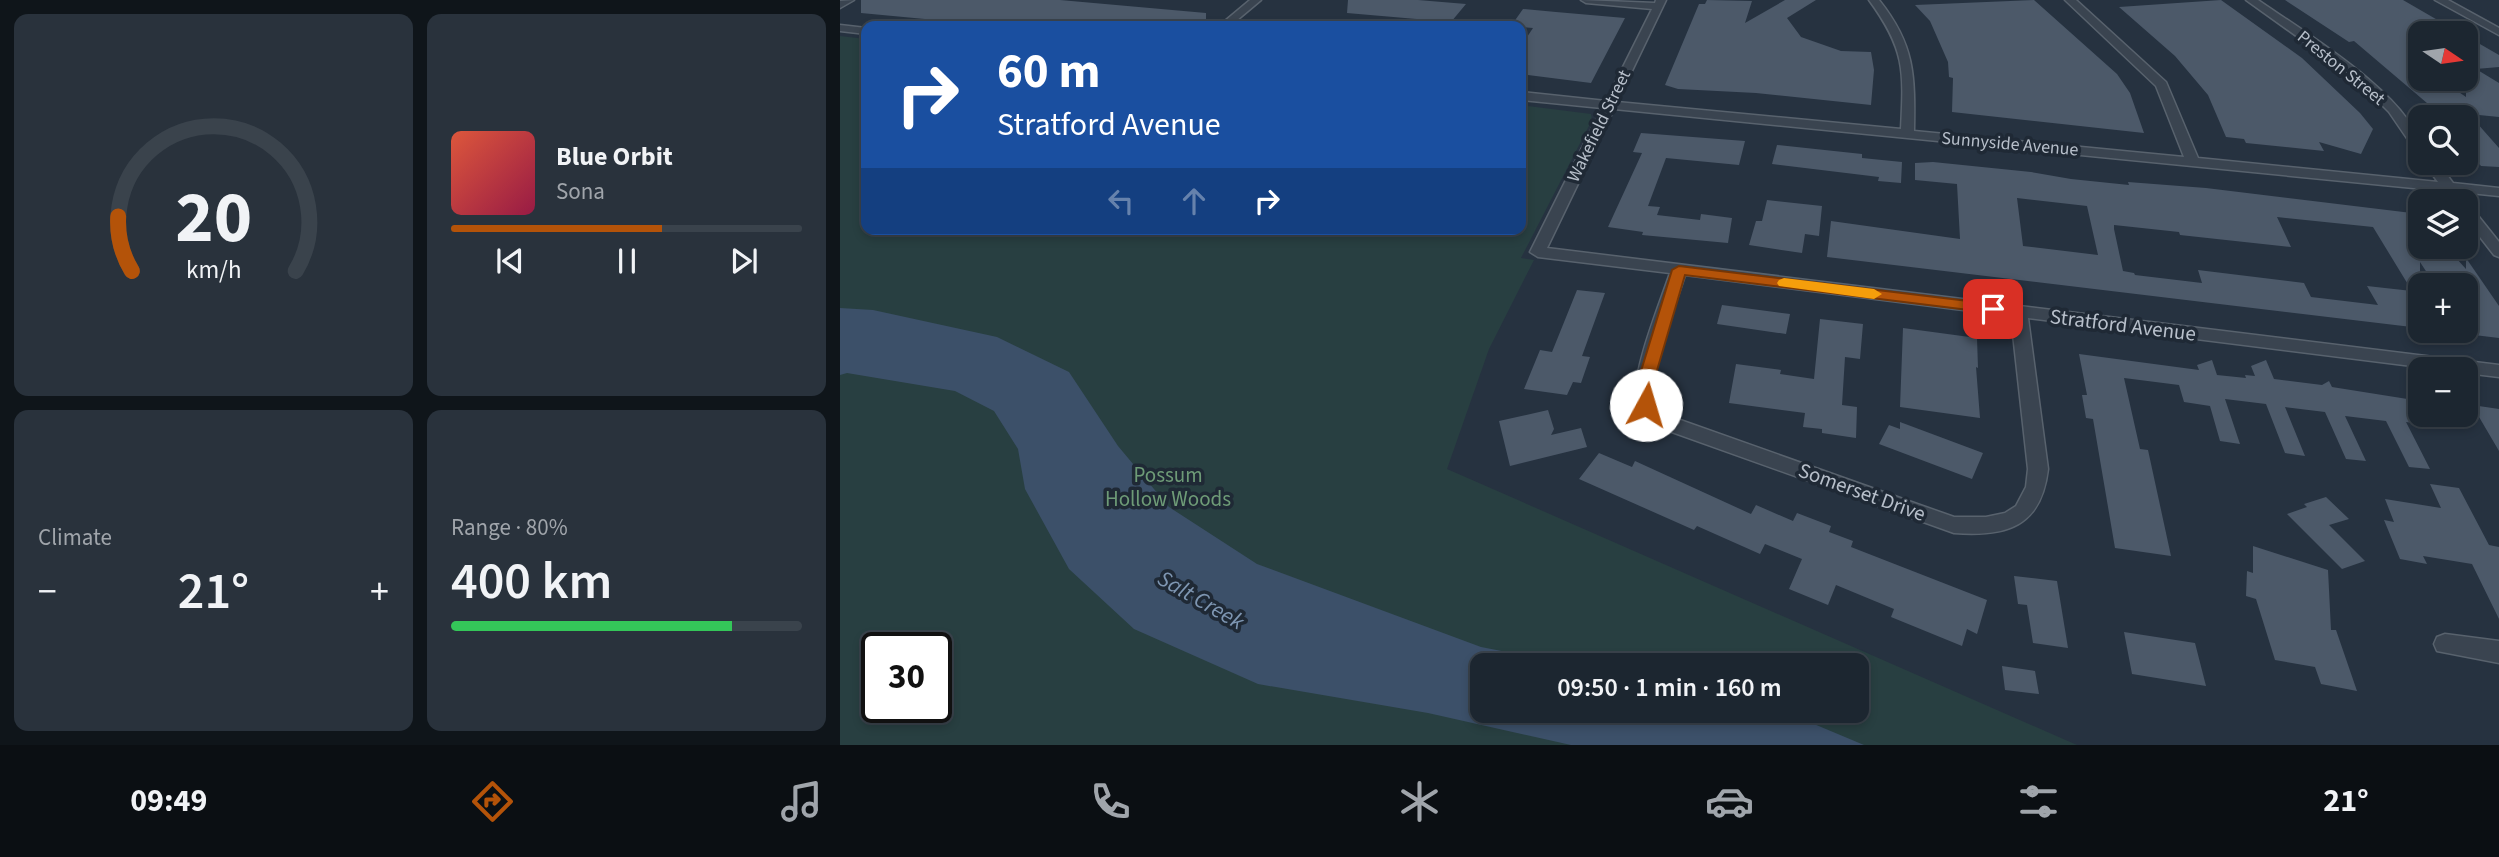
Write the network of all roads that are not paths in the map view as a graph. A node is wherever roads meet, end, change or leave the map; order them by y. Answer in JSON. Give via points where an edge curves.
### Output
{"nodes":[{"id":1,"x":849,"y":0,"type":"edge"},
{"id":2,"x":1256,"y":0,"type":"edge"},
{"id":3,"x":1586,"y":0,"type":"edge"},
{"id":4,"x":1874,"y":0,"type":"edge"},
{"id":5,"x":2070,"y":0,"type":"edge"},
{"id":6,"x":2251,"y":0,"type":"edge"},
{"id":7,"x":2440,"y":0,"type":"edge"},
{"id":8,"x":1659,"y":3,"type":"edge"},
{"id":9,"x":840,"y":5,"type":"edge"},
{"id":10,"x":1229,"y":21,"type":"edge"},
{"id":11,"x":840,"y":28,"type":"edge"},
{"id":12,"x":861,"y":30,"type":"edge"},
{"id":13,"x":2499,"y":32,"type":"edge"},
{"id":14,"x":1526,"y":97,"type":"edge"},
{"id":15,"x":1610,"y":106,"type":"junction"},
{"id":16,"x":2408,"y":130,"type":"edge"},
{"id":17,"x":1907,"y":134,"type":"junction"},
{"id":18,"x":2192,"y":161,"type":"junction"},
{"id":19,"x":2440,"y":175,"type":"edge"},
{"id":20,"x":2449,"y":187,"type":"junction"},
{"id":21,"x":2499,"y":192,"type":"edge"},
{"id":22,"x":2478,"y":225,"type":"edge"},
{"id":23,"x":2499,"y":252,"type":"edge"},
{"id":24,"x":1538,"y":253,"type":"joint"},
{"id":25,"x":1679,"y":270,"type":"junction"},
{"id":26,"x":2019,"y":312,"type":"junction"},
{"id":27,"x":2499,"y":371,"type":"edge"},
{"id":28,"x":2445,"y":644,"type":"dead end"},
{"id":29,"x":2499,"y":652,"type":"edge"}],
"edges":[{"from":1,"to":9,"type":"street"},
{"from":2,"to":10,"type":"street"},
{"from":3,"to":8,"type":"street"},
{"from":4,"to":17,"type":"street","via":[[1907,53]]},
{"from":5,"to":18,"type":"street","via":[[2162,85]]},
{"from":6,"to":16,"type":"street","name":"Preston Street","via":[[2359,76]]},
{"from":7,"to":13,"type":"street"},
{"from":8,"to":15,"type":"street","name":"Wakefield Street"},
{"from":11,"to":12,"type":"street"},
{"from":14,"to":15,"type":"street","name":"Sunnyside Avenue"},
{"from":15,"to":17,"type":"street","name":"Sunnyside Avenue"},
{"from":15,"to":24,"type":"street","name":"Wakefield Street"},
{"from":17,"to":18,"type":"street","name":"Sunnyside Avenue"},
{"from":18,"to":20,"type":"street","name":"Sunnyside Avenue"},
{"from":19,"to":20,"type":"street"},
{"from":20,"to":21,"type":"street","name":"Sunnyside Avenue"},
{"from":22,"to":23,"type":"street"},
{"from":24,"to":25,"type":"street","name":"Stratford Avenue"},
{"from":25,"to":26,"type":"street","name":"Stratford Avenue"},
{"from":25,"to":26,"type":"street","name":"Somerset Drive","via":[[1645,384],[1646,405],[1653,414],[1954,525],[1982,528],[2019,517],[2037,490]]},
{"from":26,"to":27,"type":"street","name":"Stratford Avenue"},
{"from":28,"to":29,"type":"street"}]}
